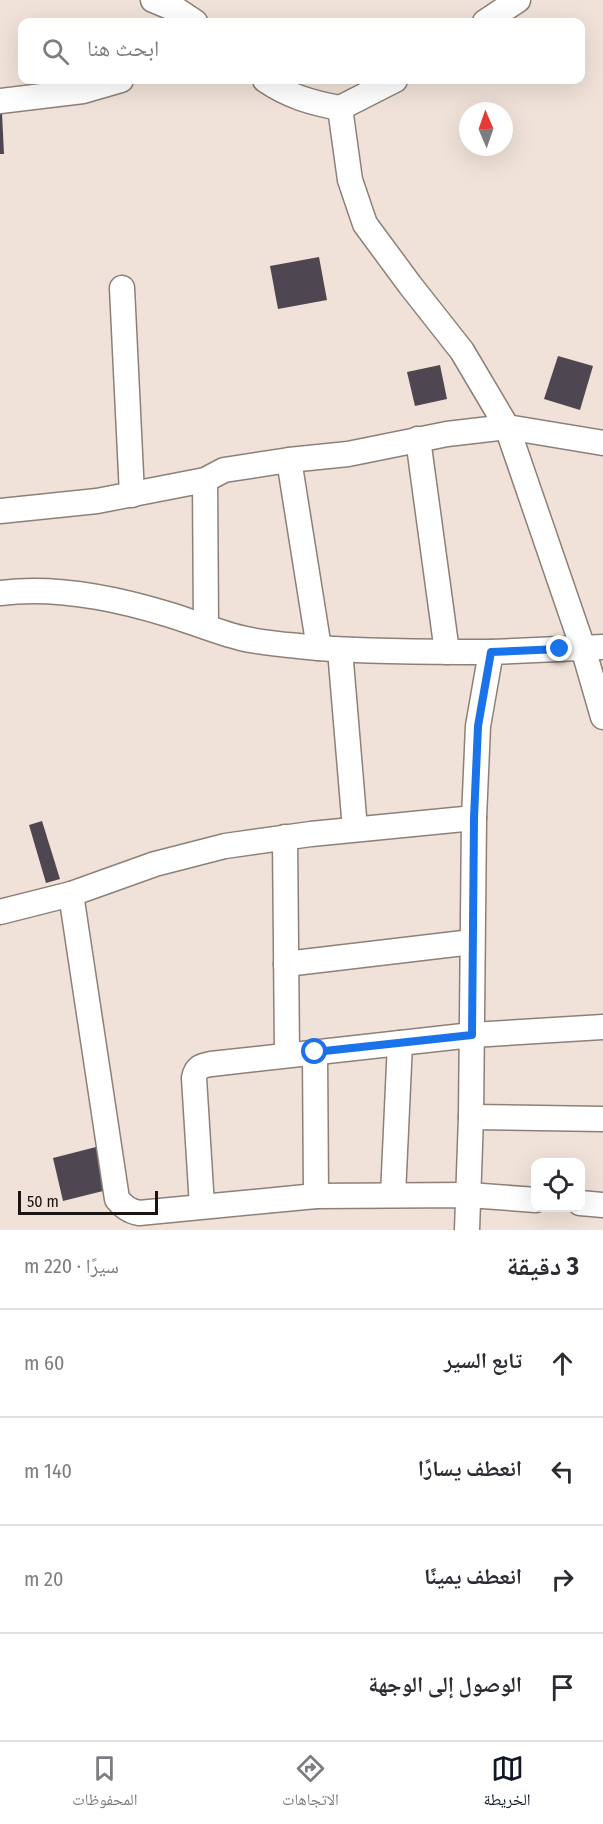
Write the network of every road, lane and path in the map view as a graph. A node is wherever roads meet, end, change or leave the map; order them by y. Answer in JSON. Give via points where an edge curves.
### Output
{"nodes":[{"id":1,"x":153,"y":0,"type":"edge"},
{"id":2,"x":518,"y":0,"type":"edge"},
{"id":3,"x":189,"y":18,"type":"edge"},
{"id":4,"x":491,"y":18,"type":"edge"},
{"id":5,"x":107,"y":84,"type":"edge"},
{"id":6,"x":272,"y":84,"type":"edge"},
{"id":7,"x":387,"y":84,"type":"edge"},
{"id":8,"x":0,"y":101,"type":"edge"},
{"id":9,"x":340,"y":108,"type":"junction"},
{"id":10,"x":122,"y":288,"type":"dead end"},
{"id":11,"x":507,"y":428,"type":"junction"},
{"id":12,"x":418,"y":439,"type":"junction"},
{"id":13,"x":603,"y":443,"type":"edge"},
{"id":14,"x":289,"y":460,"type":"junction"},
{"id":15,"x":205,"y":480,"type":"junction"},
{"id":16,"x":132,"y":495,"type":"junction"},
{"id":17,"x":0,"y":511,"type":"edge"},
{"id":18,"x":0,"y":593,"type":"edge"},
{"id":19,"x":206,"y":627,"type":"junction"},
{"id":20,"x":593,"y":647,"type":"edge"},
{"id":21,"x":330,"y":649,"type":"junction"},
{"id":22,"x":447,"y":652,"type":"junction"},
{"id":23,"x":491,"y":652,"type":"junction"},
{"id":24,"x":603,"y":717,"type":"edge"},
{"id":25,"x":474,"y":818,"type":"junction"},
{"id":26,"x":355,"y":829,"type":"junction"},
{"id":27,"x":285,"y":837,"type":"junction"},
{"id":28,"x":71,"y":894,"type":"junction"},
{"id":29,"x":0,"y":910,"type":"edge"},
{"id":30,"x":472,"y":942,"type":"junction"},
{"id":31,"x":286,"y":963,"type":"junction"},
{"id":32,"x":603,"y":1027,"type":"edge"},
{"id":33,"x":472,"y":1035,"type":"junction"},
{"id":34,"x":400,"y":1043,"type":"junction"},
{"id":35,"x":315,"y":1052,"type":"junction"},
{"id":36,"x":286,"y":1055,"type":"junction"},
{"id":37,"x":471,"y":1117,"type":"junction"},
{"id":38,"x":603,"y":1119,"type":"edge"},
{"id":39,"x":393,"y":1195,"type":"junction"},
{"id":40,"x":468,"y":1195,"type":"junction"},
{"id":41,"x":316,"y":1196,"type":"junction"},
{"id":42,"x":531,"y":1200,"type":"edge"},
{"id":43,"x":585,"y":1203,"type":"edge"},
{"id":44,"x":603,"y":1205,"type":"edge"},
{"id":45,"x":202,"y":1206,"type":"junction"},
{"id":46,"x":467,"y":1230,"type":"edge"}],
"edges":[{"from":1,"to":3,"type":"street"},
{"from":2,"to":4,"type":"street"},
{"from":5,"to":8,"type":"street","via":[[83,91]]},
{"from":6,"to":9,"type":"street","via":[[297,98]]},
{"from":7,"to":9,"type":"street"},
{"from":9,"to":11,"type":"street","via":[[350,180],[365,224],[462,351]]},
{"from":10,"to":16,"type":"street"},
{"from":11,"to":12,"type":"street"},
{"from":11,"to":13,"type":"street"},
{"from":11,"to":20,"type":"street"},
{"from":12,"to":14,"type":"street","via":[[348,454]]},
{"from":12,"to":22,"type":"street"},
{"from":14,"to":15,"type":"street","via":[[224,470]]},
{"from":14,"to":21,"type":"street"},
{"from":15,"to":16,"type":"street"},
{"from":15,"to":19,"type":"street"},
{"from":16,"to":17,"type":"street"},
{"from":18,"to":19,"type":"street","via":[[56,591],[97,597]]},
{"from":19,"to":21,"type":"street","via":[[240,638]]},
{"from":20,"to":23,"type":"street"},
{"from":20,"to":24,"type":"street"},
{"from":21,"to":22,"type":"street"},
{"from":21,"to":26,"type":"street"},
{"from":22,"to":23,"type":"street"},
{"from":23,"to":25,"type":"street","via":[[478,726]]},
{"from":25,"to":26,"type":"street"},
{"from":25,"to":30,"type":"street"},
{"from":26,"to":27,"type":"street"},
{"from":27,"to":28,"type":"street","via":[[225,846],[155,864]]},
{"from":27,"to":31,"type":"street"},
{"from":28,"to":29,"type":"street"},
{"from":28,"to":45,"type":"street","via":[[117,1199],[140,1213]]},
{"from":30,"to":31,"type":"street"},
{"from":30,"to":33,"type":"street"},
{"from":31,"to":36,"type":"street"},
{"from":32,"to":33,"type":"street"},
{"from":33,"to":34,"type":"street"},
{"from":33,"to":37,"type":"street"},
{"from":34,"to":35,"type":"street"},
{"from":34,"to":39,"type":"street"},
{"from":35,"to":36,"type":"street"},
{"from":35,"to":41,"type":"street"},
{"from":36,"to":45,"type":"street","via":[[211,1064],[196,1070]]},
{"from":37,"to":38,"type":"street"},
{"from":37,"to":40,"type":"street"},
{"from":39,"to":40,"type":"street"},
{"from":39,"to":41,"type":"street"},
{"from":40,"to":42,"type":"street"},
{"from":40,"to":46,"type":"street"},
{"from":41,"to":45,"type":"street"},
{"from":43,"to":44,"type":"street"}]}
